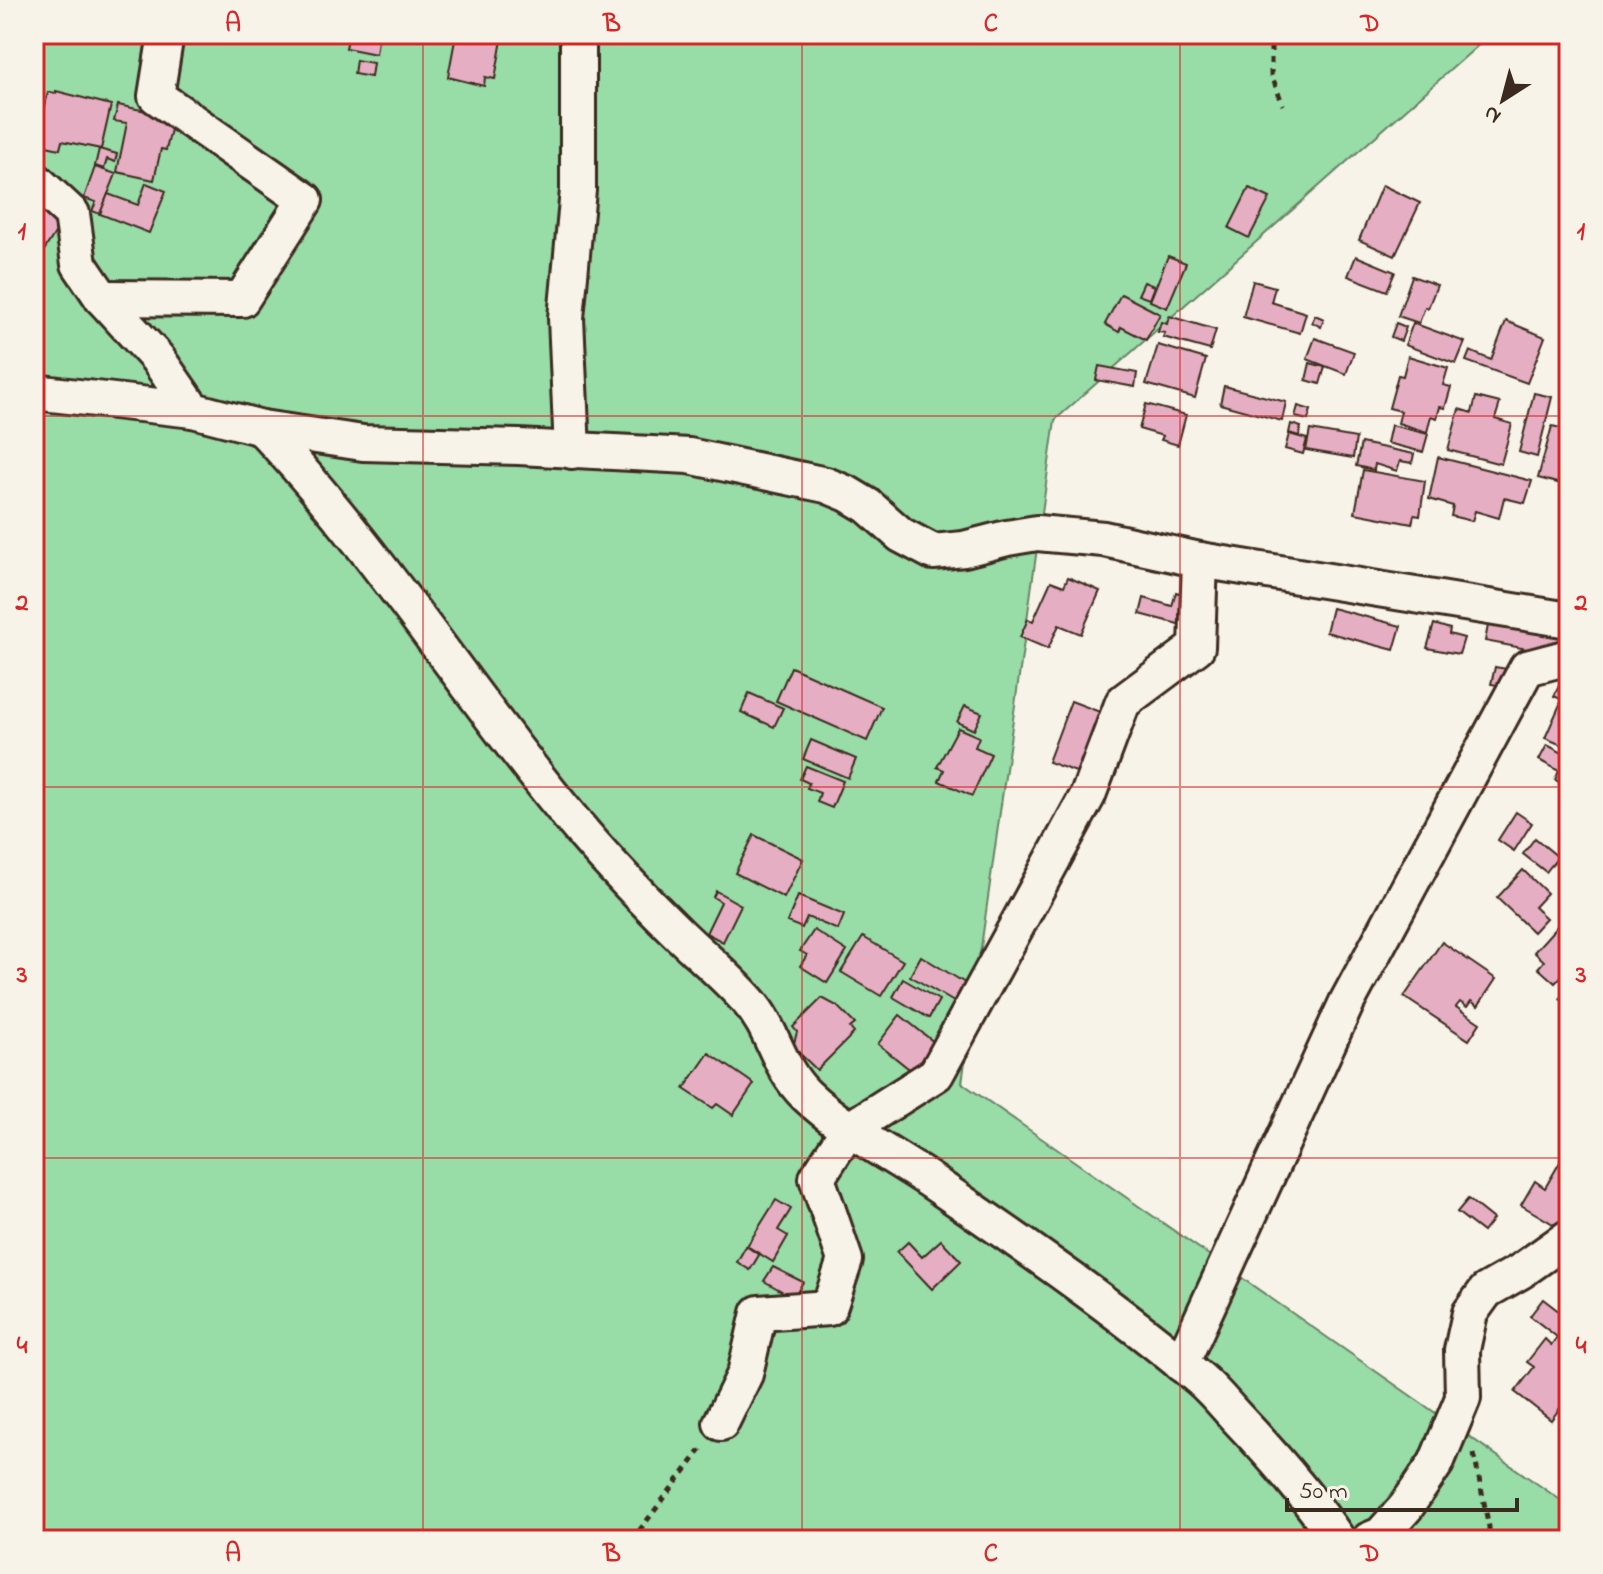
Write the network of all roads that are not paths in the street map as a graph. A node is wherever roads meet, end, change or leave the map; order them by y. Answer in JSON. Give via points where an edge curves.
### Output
{"nodes":[{"id":1,"x":166,"y":34,"type":"edge"},
{"id":2,"x":578,"y":34,"type":"edge"},
{"id":3,"x":34,"y":179,"type":"edge"},
{"id":4,"x":102,"y":298,"type":"junction"},
{"id":5,"x":34,"y":392,"type":"edge"},
{"id":6,"x":193,"y":410,"type":"junction"},
{"id":7,"x":262,"y":428,"type":"junction"},
{"id":8,"x":572,"y":451,"type":"junction"},
{"id":9,"x":1200,"y":560,"type":"junction"},
{"id":10,"x":1569,"y":620,"type":"edge"},
{"id":11,"x":1569,"y":657,"type":"edge"},
{"id":12,"x":848,"y":1130,"type":"junction"},
{"id":13,"x":1569,"y":1237,"type":"edge"},
{"id":14,"x":1181,"y":1364,"type":"junction"},
{"id":15,"x":721,"y":1423,"type":"road end"},
{"id":16,"x":1338,"y":1540,"type":"edge"},
{"id":17,"x":1369,"y":1540,"type":"edge"}],
"edges":[{"from":1,"to":4,"type":"street","via":[[156,96],[305,200],[242,299]]},
{"from":2,"to":8,"type":"street","via":[[578,190],[566,318]]},
{"from":3,"to":4,"type":"street","via":[[72,214],[79,264]]},
{"from":4,"to":6,"type":"street","via":[[157,358]]},
{"from":5,"to":6,"type":"street"},
{"from":6,"to":7,"type":"street"},
{"from":7,"to":8,"type":"street","via":[[363,443]]},
{"from":7,"to":12,"type":"street","via":[[385,575],[585,836],[754,1007],[784,1069]]},
{"from":8,"to":9,"type":"street","via":[[689,456],[826,485],[868,506],[901,535],[933,552],[1037,533],[1104,539]]},
{"from":9,"to":10,"type":"street"},
{"from":9,"to":12,"type":"street","via":[[1197,647],[1123,702],[1088,795],[936,1074]]},
{"from":11,"to":14,"type":"street","via":[[1527,668],[1347,1002]]},
{"from":12,"to":14,"type":"street","via":[[1115,1309]]},
{"from":12,"to":15,"type":"street","via":[[817,1178],[845,1260],[829,1308],[759,1313],[745,1374]]},
{"from":13,"to":17,"type":"street","via":[[1486,1291],[1470,1313],[1462,1350],[1463,1398],[1436,1463],[1406,1507],[1381,1535]]},
{"from":14,"to":16,"type":"street","via":[[1259,1441]]}]}
